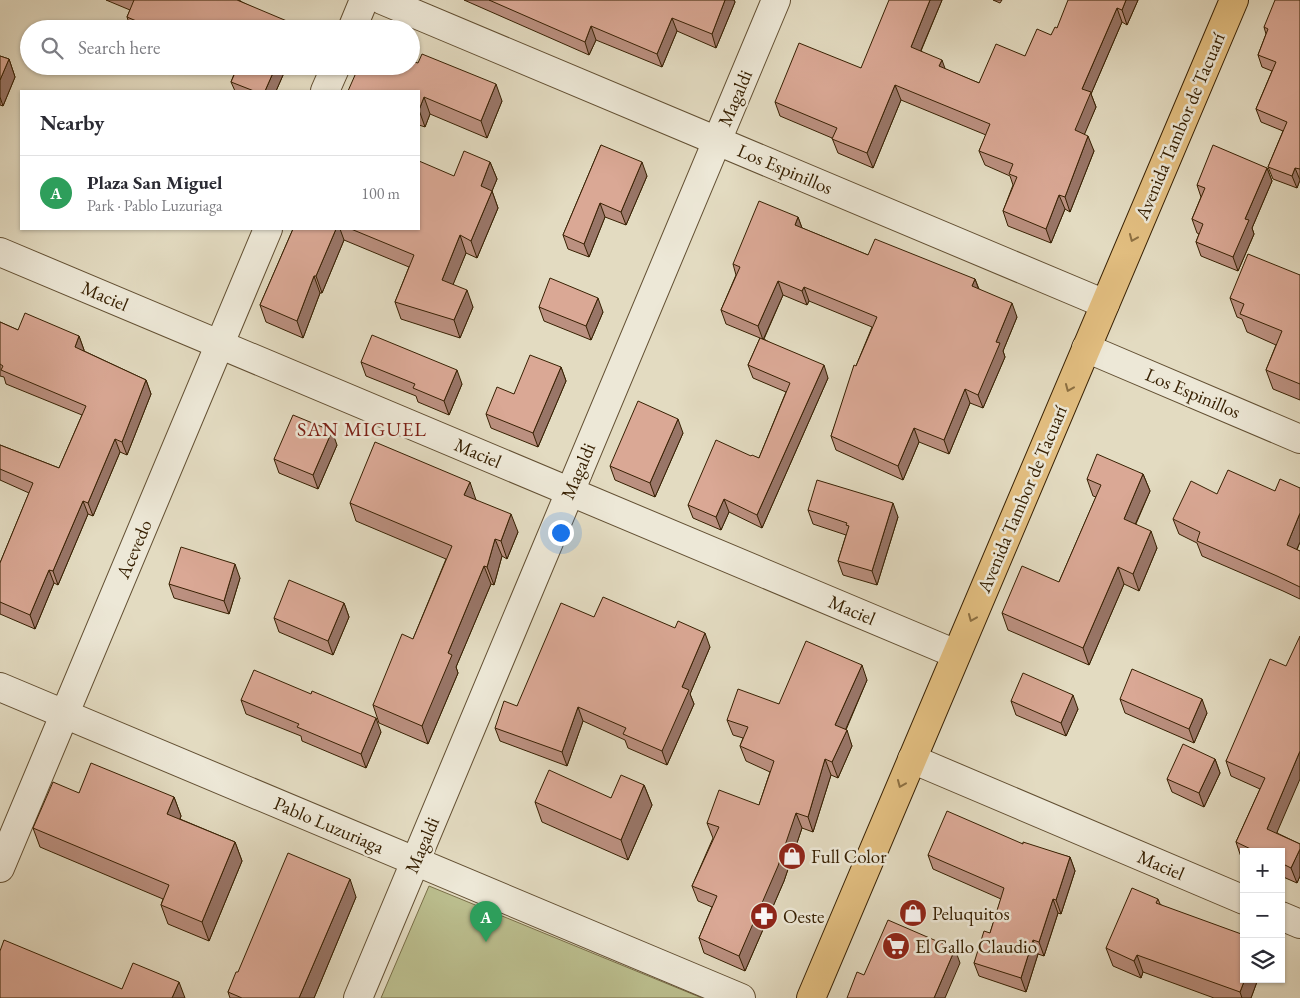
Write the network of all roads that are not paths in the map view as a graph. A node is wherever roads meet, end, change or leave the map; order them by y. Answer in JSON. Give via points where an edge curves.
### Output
{"nodes":[{"id":1,"x":364,"y":0,"type":"edge"},
{"id":2,"x":382,"y":0,"type":"edge"},
{"id":3,"x":776,"y":0,"type":"edge"},
{"id":4,"x":1234,"y":0,"type":"edge"},
{"id":5,"x":356,"y":20,"type":"edge"},
{"id":6,"x":332,"y":75,"type":"edge"},
{"id":7,"x":326,"y":90,"type":"edge"},
{"id":8,"x":717,"y":141,"type":"junction"},
{"id":9,"x":268,"y":230,"type":"edge"},
{"id":10,"x":0,"y":252,"type":"edge"},
{"id":11,"x":1105,"y":304,"type":"junction"},
{"id":12,"x":220,"y":344,"type":"junction"},
{"id":13,"x":1086,"y":348,"type":"junction"},
{"id":14,"x":1300,"y":439,"type":"edge"},
{"id":15,"x":570,"y":491,"type":"junction"},
{"id":16,"x":956,"y":654,"type":"junction"},
{"id":17,"x":0,"y":687,"type":"edge"},
{"id":18,"x":65,"y":714,"type":"junction"},
{"id":19,"x":912,"y":759,"type":"junction"},
{"id":20,"x":415,"y":861,"type":"junction"},
{"id":21,"x":0,"y":868,"type":"edge"},
{"id":22,"x":1240,"y":898,"type":"edge"},
{"id":23,"x":1285,"y":918,"type":"edge"},
{"id":24,"x":1300,"y":924,"type":"edge"},
{"id":25,"x":358,"y":998,"type":"edge"},
{"id":26,"x":741,"y":998,"type":"edge"},
{"id":27,"x":811,"y":998,"type":"edge"}],
"edges":[{"from":1,"to":5,"type":"street"},
{"from":2,"to":8,"type":"street","name":"Los Espinillos"},
{"from":3,"to":8,"type":"street","name":"Magaldi"},
{"from":4,"to":11,"type":"main road","name":"Avenida Tambor de Tacuarí","one_way":true},
{"from":6,"to":7,"type":"street"},
{"from":8,"to":11,"type":"street","name":"Los Espinillos"},
{"from":8,"to":15,"type":"street","name":"Magaldi"},
{"from":9,"to":12,"type":"street","name":"Acevedo"},
{"from":10,"to":12,"type":"street","name":"Maciel"},
{"from":11,"to":13,"type":"main road","name":"Avenida Tambor de Tacuarí"},
{"from":12,"to":15,"type":"street","name":"Maciel"},
{"from":12,"to":18,"type":"street","name":"Acevedo"},
{"from":13,"to":14,"type":"street","name":"Los Espinillos"},
{"from":13,"to":16,"type":"main road","name":"Avenida Tambor de Tacuarí","one_way":true},
{"from":15,"to":16,"type":"street","name":"Maciel"},
{"from":15,"to":20,"type":"street","name":"Magaldi"},
{"from":16,"to":19,"type":"main road","name":"Avenida Tambor de Tacuarí"},
{"from":17,"to":18,"type":"street","name":"Pablo Luzuriaga"},
{"from":18,"to":20,"type":"street","name":"Pablo Luzuriaga"},
{"from":18,"to":21,"type":"street","name":"Acevedo"},
{"from":19,"to":22,"type":"street","name":"Maciel"},
{"from":19,"to":27,"type":"main road","name":"Avenida Tambor de Tacuarí","one_way":true},
{"from":20,"to":25,"type":"street","name":"Magaldi"},
{"from":20,"to":26,"type":"street","name":"Pablo Luzuriaga"},
{"from":23,"to":24,"type":"street"}]}
